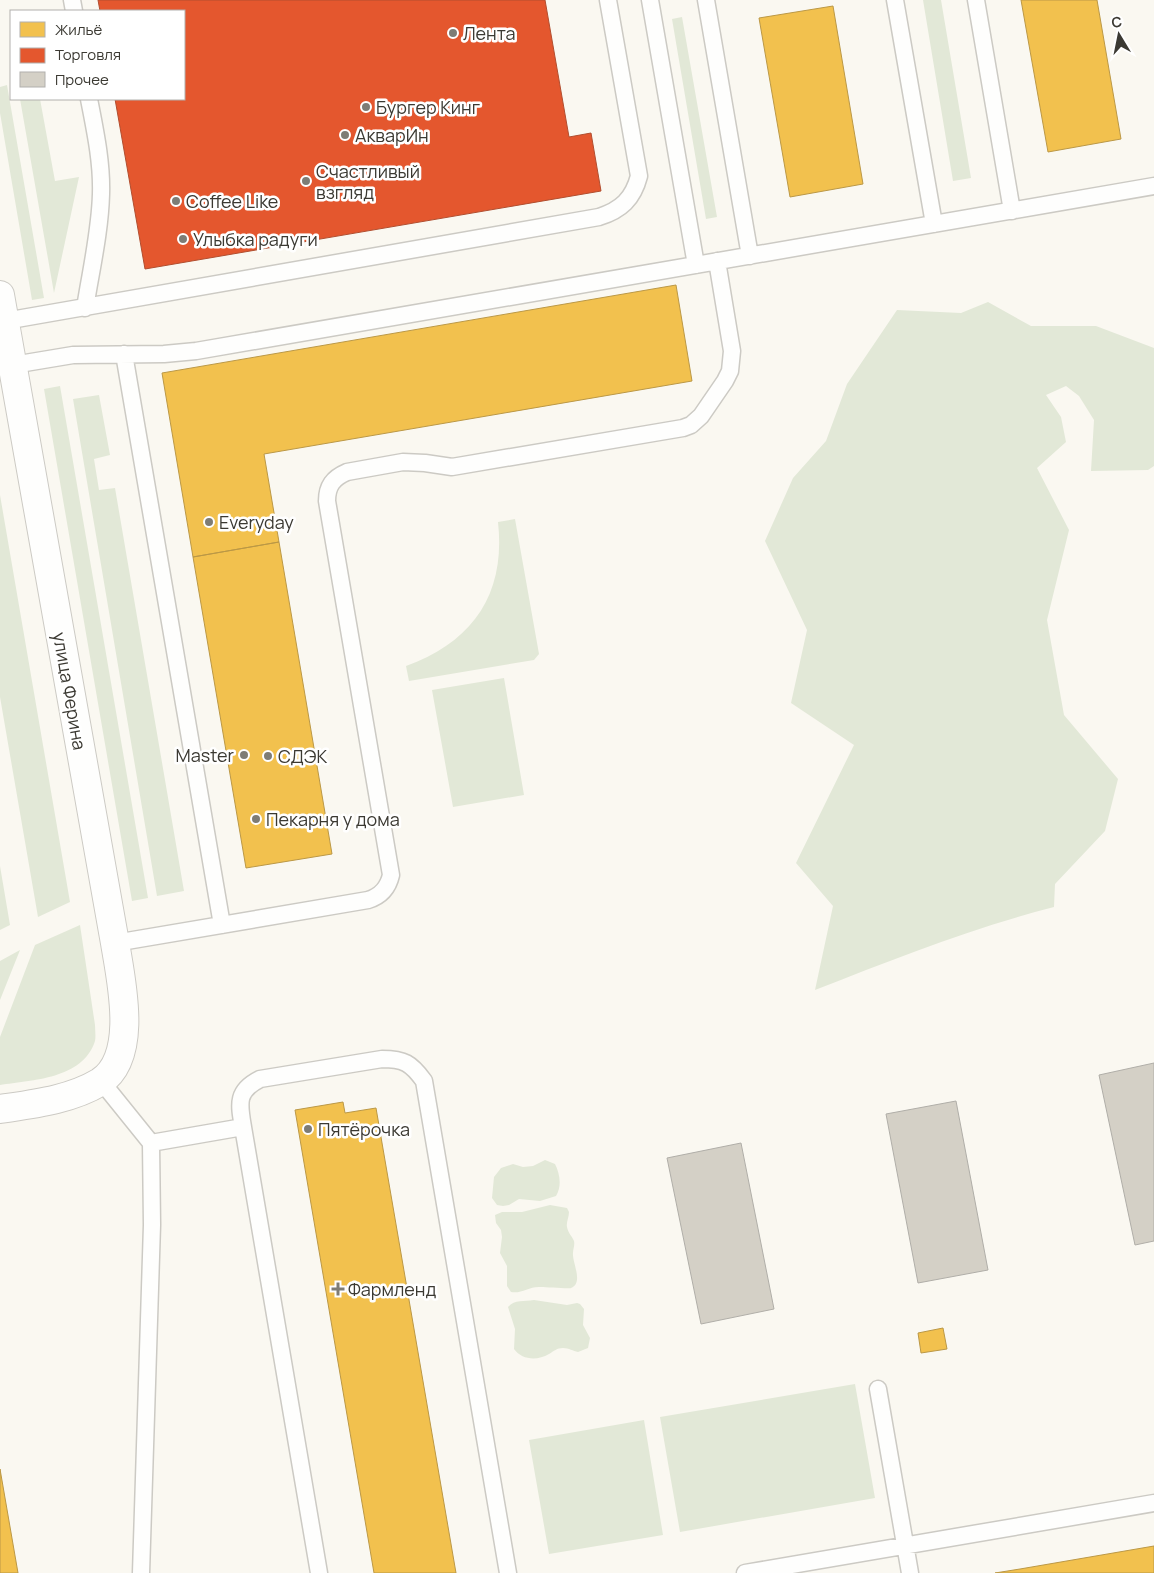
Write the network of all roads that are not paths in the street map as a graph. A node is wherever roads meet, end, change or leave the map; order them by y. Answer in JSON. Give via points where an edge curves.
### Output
{"nodes":[{"id":1,"x":608,"y":0,"type":"edge"},
{"id":2,"x":651,"y":0,"type":"edge"},
{"id":3,"x":706,"y":0,"type":"edge"},
{"id":4,"x":895,"y":0,"type":"edge"},
{"id":5,"x":976,"y":0,"type":"edge"},
{"id":6,"x":89,"y":100,"type":"edge"},
{"id":7,"x":1154,"y":186,"type":"edge"},
{"id":8,"x":1012,"y":211,"type":"junction"},
{"id":9,"x":934,"y":224,"type":"junction"},
{"id":10,"x":750,"y":256,"type":"junction"},
{"id":11,"x":717,"y":262,"type":"junction"},
{"id":12,"x":696,"y":265,"type":"junction"},
{"id":13,"x":2,"y":308,"type":"edge"},
{"id":14,"x":85,"y":308,"type":"junction"},
{"id":15,"x":124,"y":354,"type":"junction"},
{"id":16,"x":9,"y":372,"type":"edge"},
{"id":17,"x":222,"y":925,"type":"junction"},
{"id":18,"x":115,"y":943,"type":"junction"},
{"id":19,"x":101,"y":1081,"type":"junction"},
{"id":20,"x":0,"y":1109,"type":"edge"},
{"id":21,"x":243,"y":1127,"type":"junction"},
{"id":22,"x":150,"y":1143,"type":"junction"},
{"id":23,"x":878,"y":1389,"type":"dead end"},
{"id":24,"x":1154,"y":1503,"type":"edge"},
{"id":25,"x":905,"y":1546,"type":"junction"},
{"id":26,"x":802,"y":1568,"type":"edge"},
{"id":27,"x":141,"y":1573,"type":"edge"},
{"id":28,"x":319,"y":1573,"type":"edge"},
{"id":29,"x":508,"y":1573,"type":"edge"},
{"id":30,"x":745,"y":1573,"type":"edge"},
{"id":31,"x":910,"y":1573,"type":"edge"}],
"edges":[{"from":1,"to":14,"type":"lane","via":[[639,176],[631,197],[613,213]]},
{"from":2,"to":12,"type":"lane"},
{"from":3,"to":10,"type":"lane"},
{"from":4,"to":9,"type":"lane"},
{"from":5,"to":8,"type":"lane"},
{"from":6,"to":14,"type":"lane","via":[[100,160],[101,194]]},
{"from":7,"to":8,"type":"lane"},
{"from":8,"to":9,"type":"lane"},
{"from":9,"to":10,"type":"lane"},
{"from":10,"to":11,"type":"lane"},
{"from":11,"to":12,"type":"lane"},
{"from":11,"to":17,"type":"lane","via":[[732,361],[725,381],[691,425],[462,466],[403,462],[347,472],[331,484],[327,501],[391,875],[386,888],[368,900]]},
{"from":12,"to":15,"type":"lane","via":[[196,351]]},
{"from":13,"to":14,"type":"lane"},
{"from":13,"to":16,"type":"street","name":"улица Ферина"},
{"from":15,"to":16,"type":"lane","via":[[73,356]]},
{"from":15,"to":17,"type":"lane"},
{"from":16,"to":18,"type":"street","name":"улица Ферина"},
{"from":17,"to":18,"type":"lane"},
{"from":18,"to":19,"type":"street","name":"улица Ферина","via":[[125,1008],[123,1041],[115,1066]]},
{"from":19,"to":20,"type":"street","via":[[73,1094]]},
{"from":19,"to":22,"type":"lane"},
{"from":21,"to":22,"type":"lane"},
{"from":21,"to":28,"type":"lane"},
{"from":21,"to":29,"type":"lane","via":[[240,1101],[243,1092],[260,1080],[396,1059],[415,1069],[424,1081]]},
{"from":22,"to":27,"type":"lane","via":[[152,1226]]},
{"from":23,"to":25,"type":"lane"},
{"from":24,"to":25,"type":"lane"},
{"from":25,"to":26,"type":"lane"},
{"from":25,"to":31,"type":"lane"},
{"from":26,"to":30,"type":"lane"}]}
